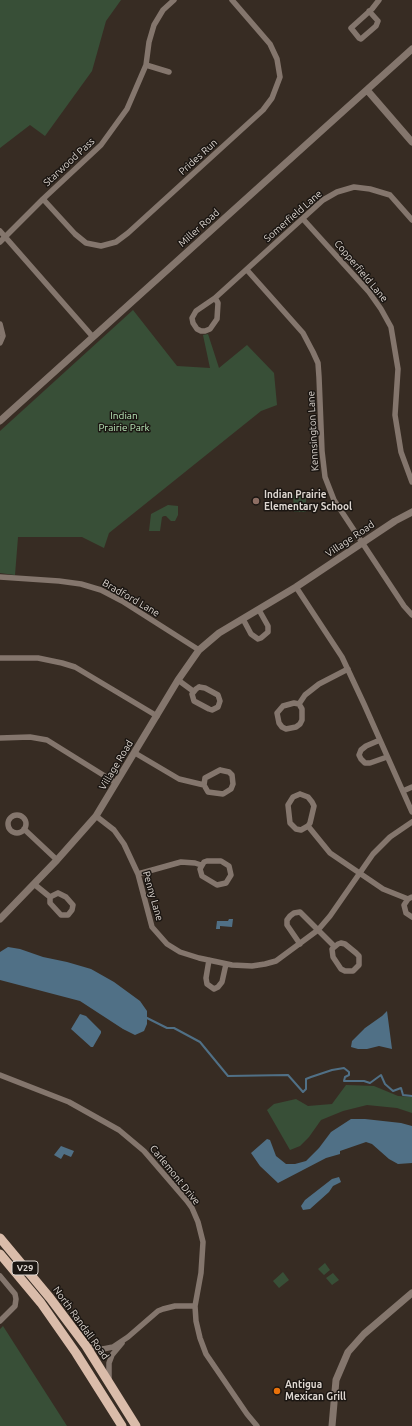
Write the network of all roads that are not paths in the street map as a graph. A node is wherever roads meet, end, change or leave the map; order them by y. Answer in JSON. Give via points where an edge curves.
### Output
{"nodes":[{"id":1,"x":174,"y":0,"type":"edge"},
{"id":2,"x":232,"y":0,"type":"edge"},
{"id":3,"x":379,"y":0,"type":"edge"},
{"id":4,"x":369,"y":11,"type":"junction"},
{"id":5,"x":412,"y":49,"type":"edge"},
{"id":6,"x":146,"y":65,"type":"junction"},
{"id":7,"x":169,"y":72,"type":"dead end"},
{"id":8,"x":367,"y":90,"type":"junction"},
{"id":9,"x":412,"y":142,"type":"edge"},
{"id":10,"x":43,"y":199,"type":"junction"},
{"id":11,"x":303,"y":219,"type":"junction"},
{"id":12,"x":412,"y":220,"type":"edge"},
{"id":13,"x":0,"y":231,"type":"edge"},
{"id":14,"x":6,"y":237,"type":"junction"},
{"id":15,"x":0,"y":242,"type":"edge"},
{"id":16,"x":247,"y":270,"type":"junction"},
{"id":17,"x":215,"y":298,"type":"junction"},
{"id":18,"x":0,"y":324,"type":"edge"},
{"id":19,"x":93,"y":337,"type":"junction"},
{"id":20,"x":0,"y":343,"type":"edge"},
{"id":21,"x":0,"y":421,"type":"edge"},
{"id":22,"x":412,"y":482,"type":"edge"},
{"id":23,"x":412,"y":512,"type":"edge"},
{"id":24,"x":362,"y":544,"type":"junction"},
{"id":25,"x":0,"y":577,"type":"edge"},
{"id":26,"x":296,"y":587,"type":"junction"},
{"id":27,"x":259,"y":610,"type":"junction"},
{"id":28,"x":412,"y":615,"type":"edge"},
{"id":29,"x":243,"y":619,"type":"junction"},
{"id":30,"x":199,"y":650,"type":"junction"},
{"id":31,"x":0,"y":658,"type":"edge"},
{"id":32,"x":348,"y":669,"type":"junction"},
{"id":33,"x":178,"y":680,"type":"junction"},
{"id":34,"x":194,"y":691,"type":"junction"},
{"id":35,"x":299,"y":704,"type":"junction"},
{"id":36,"x":157,"y":716,"type":"junction"},
{"id":37,"x":0,"y":738,"type":"edge"},
{"id":38,"x":380,"y":740,"type":"junction"},
{"id":39,"x":135,"y":753,"type":"junction"},
{"id":40,"x":387,"y":757,"type":"junction"},
{"id":41,"x":116,"y":783,"type":"junction"},
{"id":42,"x":204,"y":785,"type":"junction"},
{"id":43,"x":412,"y":787,"type":"edge"},
{"id":44,"x":403,"y":791,"type":"junction"},
{"id":45,"x":412,"y":812,"type":"edge"},
{"id":46,"x":96,"y":816,"type":"junction"},
{"id":47,"x":412,"y":822,"type":"edge"},
{"id":48,"x":308,"y":826,"type":"junction"},
{"id":49,"x":24,"y":830,"type":"dead end"},
{"id":50,"x":57,"y":860,"type":"junction"},
{"id":51,"x":201,"y":865,"type":"junction"},
{"id":52,"x":360,"y":872,"type":"junction"},
{"id":53,"x":138,"y":874,"type":"junction"},
{"id":54,"x":34,"y":884,"type":"junction"},
{"id":55,"x":50,"y":897,"type":"junction"},
{"id":56,"x":410,"y":898,"type":"edge"},
{"id":57,"x":412,"y":917,"type":"edge"},
{"id":58,"x":0,"y":920,"type":"edge"},
{"id":59,"x":318,"y":930,"type":"junction"},
{"id":60,"x":300,"y":944,"type":"junction"},
{"id":61,"x":334,"y":946,"type":"junction"},
{"id":62,"x":209,"y":960,"type":"junction"},
{"id":63,"x":226,"y":964,"type":"junction"},
{"id":64,"x":0,"y":1075,"type":"edge"},
{"id":65,"x":0,"y":1238,"type":"edge"},
{"id":66,"x":0,"y":1254,"type":"edge"},
{"id":67,"x":0,"y":1276,"type":"edge"},
{"id":68,"x":412,"y":1293,"type":"edge"},
{"id":69,"x":195,"y":1306,"type":"junction"},
{"id":70,"x":0,"y":1321,"type":"edge"},
{"id":71,"x":128,"y":1337,"type":"junction"},
{"id":72,"x":86,"y":1346,"type":"junction"},
{"id":73,"x":109,"y":1384,"type":"junction"},
{"id":74,"x":122,"y":1426,"type":"edge"},
{"id":75,"x":136,"y":1426,"type":"edge"},
{"id":76,"x":257,"y":1426,"type":"edge"},
{"id":77,"x":332,"y":1426,"type":"edge"}],
"edges":[{"from":1,"to":6,"type":"street","name":"Starwood Pass","via":[[163,10],[154,25]]},
{"from":2,"to":10,"type":"street","name":"Prides Run","via":[[270,44],[277,59],[280,77],[272,98],[263,110],[128,234],[116,242],[101,246],[86,243]]},
{"from":3,"to":4,"type":"street"},
{"from":4,"to":4,"type":"street","via":[[351,28],[361,39],[378,21]]},
{"from":5,"to":8,"type":"street","name":"Miller Road"},
{"from":6,"to":7,"type":"street"},
{"from":6,"to":10,"type":"street","name":"Starwood Pass","via":[[127,109],[101,145]]},
{"from":8,"to":9,"type":"street"},
{"from":8,"to":19,"type":"street","name":"Miller Road"},
{"from":10,"to":14,"type":"street","name":"Starwood Pass"},
{"from":11,"to":12,"type":"street","name":"Somerfield Lane","via":[[323,200],[354,187],[390,195]]},
{"from":11,"to":16,"type":"street","name":"Somerfield Lane"},
{"from":11,"to":22,"type":"street","name":"Copperfield Lane","via":[[369,292],[391,327],[398,369],[395,415],[401,452]]},
{"from":13,"to":14,"type":"street"},
{"from":14,"to":15,"type":"street","name":"Starwood Pass"},
{"from":14,"to":19,"type":"street"},
{"from":16,"to":17,"type":"street","name":"Somerfield Lane"},
{"from":16,"to":24,"type":"street","name":"Kennsington Lane","via":[[303,333],[314,352],[318,363],[325,477],[334,500]]},
{"from":17,"to":17,"type":"street","name":"Somerfield Lane","via":[[196,311],[192,318],[197,329],[210,329],[217,319],[218,303]]},
{"from":18,"to":20,"type":"street","via":[[3,336]]},
{"from":19,"to":21,"type":"street","name":"Miller Road"},
{"from":23,"to":24,"type":"street","name":"Village Road"},
{"from":24,"to":26,"type":"street","name":"Village Road"},
{"from":24,"to":28,"type":"street","name":"Kennsington Lane"},
{"from":25,"to":30,"type":"street","name":"Bradford Lane","via":[[59,581],[101,590]]},
{"from":26,"to":27,"type":"street","name":"Village Road"},
{"from":26,"to":32,"type":"street"},
{"from":27,"to":29,"type":"street","name":"Village Road"},
{"from":27,"to":29,"type":"street","via":[[268,626],[268,632],[261,638],[258,639],[251,634]]},
{"from":29,"to":30,"type":"street","name":"Village Road","via":[[219,633]]},
{"from":30,"to":33,"type":"street","name":"Village Road"},
{"from":31,"to":36,"type":"street","via":[[38,658],[75,667]]},
{"from":32,"to":35,"type":"street","via":[[319,684],[305,695]]},
{"from":32,"to":38,"type":"street"},
{"from":33,"to":34,"type":"street"},
{"from":33,"to":36,"type":"street","name":"Village Road"},
{"from":34,"to":34,"type":"street","via":[[194,700],[209,709],[215,709],[220,704],[218,695],[205,688],[199,687]]},
{"from":35,"to":35,"type":"street","via":[[288,704],[279,709],[277,718],[282,727],[291,729],[300,724],[302,710]]},
{"from":36,"to":39,"type":"street","name":"Village Road"},
{"from":37,"to":41,"type":"street","via":[[30,737],[47,740]]},
{"from":38,"to":40,"type":"street"},
{"from":38,"to":40,"type":"street","via":[[366,746],[359,755],[365,763]]},
{"from":39,"to":41,"type":"street","name":"Village Road"},
{"from":39,"to":42,"type":"street","via":[[179,779]]},
{"from":40,"to":44,"type":"street"},
{"from":41,"to":46,"type":"street","name":"Village Road"},
{"from":42,"to":42,"type":"street","via":[[208,792],[223,794],[231,789],[233,780],[229,772],[220,770],[205,778]]},
{"from":43,"to":44,"type":"street"},
{"from":44,"to":45,"type":"street"},
{"from":46,"to":50,"type":"street","name":"Village Road"},
{"from":46,"to":53,"type":"street","name":"Penny Lane","via":[[119,836]]},
{"from":47,"to":52,"type":"street","name":"Penny Lane","via":[[390,837]]},
{"from":48,"to":48,"type":"street","via":[[314,806],[304,794],[296,795],[288,804],[290,823],[296,829],[305,829]]},
{"from":48,"to":52,"type":"street","via":[[330,853]]},
{"from":49,"to":50,"type":"street"},
{"from":50,"to":54,"type":"street","name":"Village Road"},
{"from":51,"to":51,"type":"street","via":[[200,872],[204,879],[217,885],[226,883],[229,879],[231,870],[226,863],[208,861]]},
{"from":51,"to":53,"type":"street","via":[[195,862],[180,862]]},
{"from":52,"to":56,"type":"street","via":[[383,889]]},
{"from":52,"to":59,"type":"street","name":"Penny Lane"},
{"from":53,"to":62,"type":"street","name":"Penny Lane","via":[[152,927],[167,944],[180,952]]},
{"from":54,"to":55,"type":"street"},
{"from":54,"to":58,"type":"street","name":"Village Road"},
{"from":55,"to":55,"type":"street","via":[[50,903],[61,915],[70,914],[73,905],[66,897],[58,893]]},
{"from":56,"to":57,"type":"street","via":[[405,902],[404,909]]},
{"from":59,"to":60,"type":"street","name":"Penny Lane"},
{"from":59,"to":60,"type":"street","via":[[300,912],[290,916],[287,925]]},
{"from":59,"to":61,"type":"street"},
{"from":60,"to":63,"type":"street","name":"Penny Lane","via":[[276,961],[265,964]]},
{"from":61,"to":61,"type":"street","via":[[332,957],[341,969],[349,972],[357,969],[360,961],[356,953],[345,944]]},
{"from":62,"to":63,"type":"street","name":"Penny Lane"},
{"from":62,"to":63,"type":"street","via":[[207,984],[214,988],[222,982]]},
{"from":64,"to":69,"type":"street","name":"Carlemont Drive","via":[[68,1102],[119,1130],[144,1151],[179,1191],[192,1208],[202,1242],[201,1274]]},
{"from":65,"to":72,"type":"main road","name":"North Randall Road","number":"V29"},
{"from":66,"to":74,"type":"main road","number":"V29","via":[[76,1353]]},
{"from":67,"to":70,"type":"street","via":[[15,1294],[15,1306]]},
{"from":68,"to":77,"type":"street","via":[[364,1334],[348,1352],[336,1380]]},
{"from":69,"to":71,"type":"street","via":[[175,1306],[158,1311]]},
{"from":69,"to":76,"type":"street","name":"Carlemont Drive","via":[[196,1321],[206,1354]]},
{"from":71,"to":72,"type":"street","via":[[109,1348]]},
{"from":71,"to":73,"type":"street","via":[[112,1355],[109,1364]]},
{"from":72,"to":73,"type":"main road","name":"North Randall Road","number":"V29"},
{"from":73,"to":75,"type":"main road","name":"North Randall Road","number":"V29"}]}
